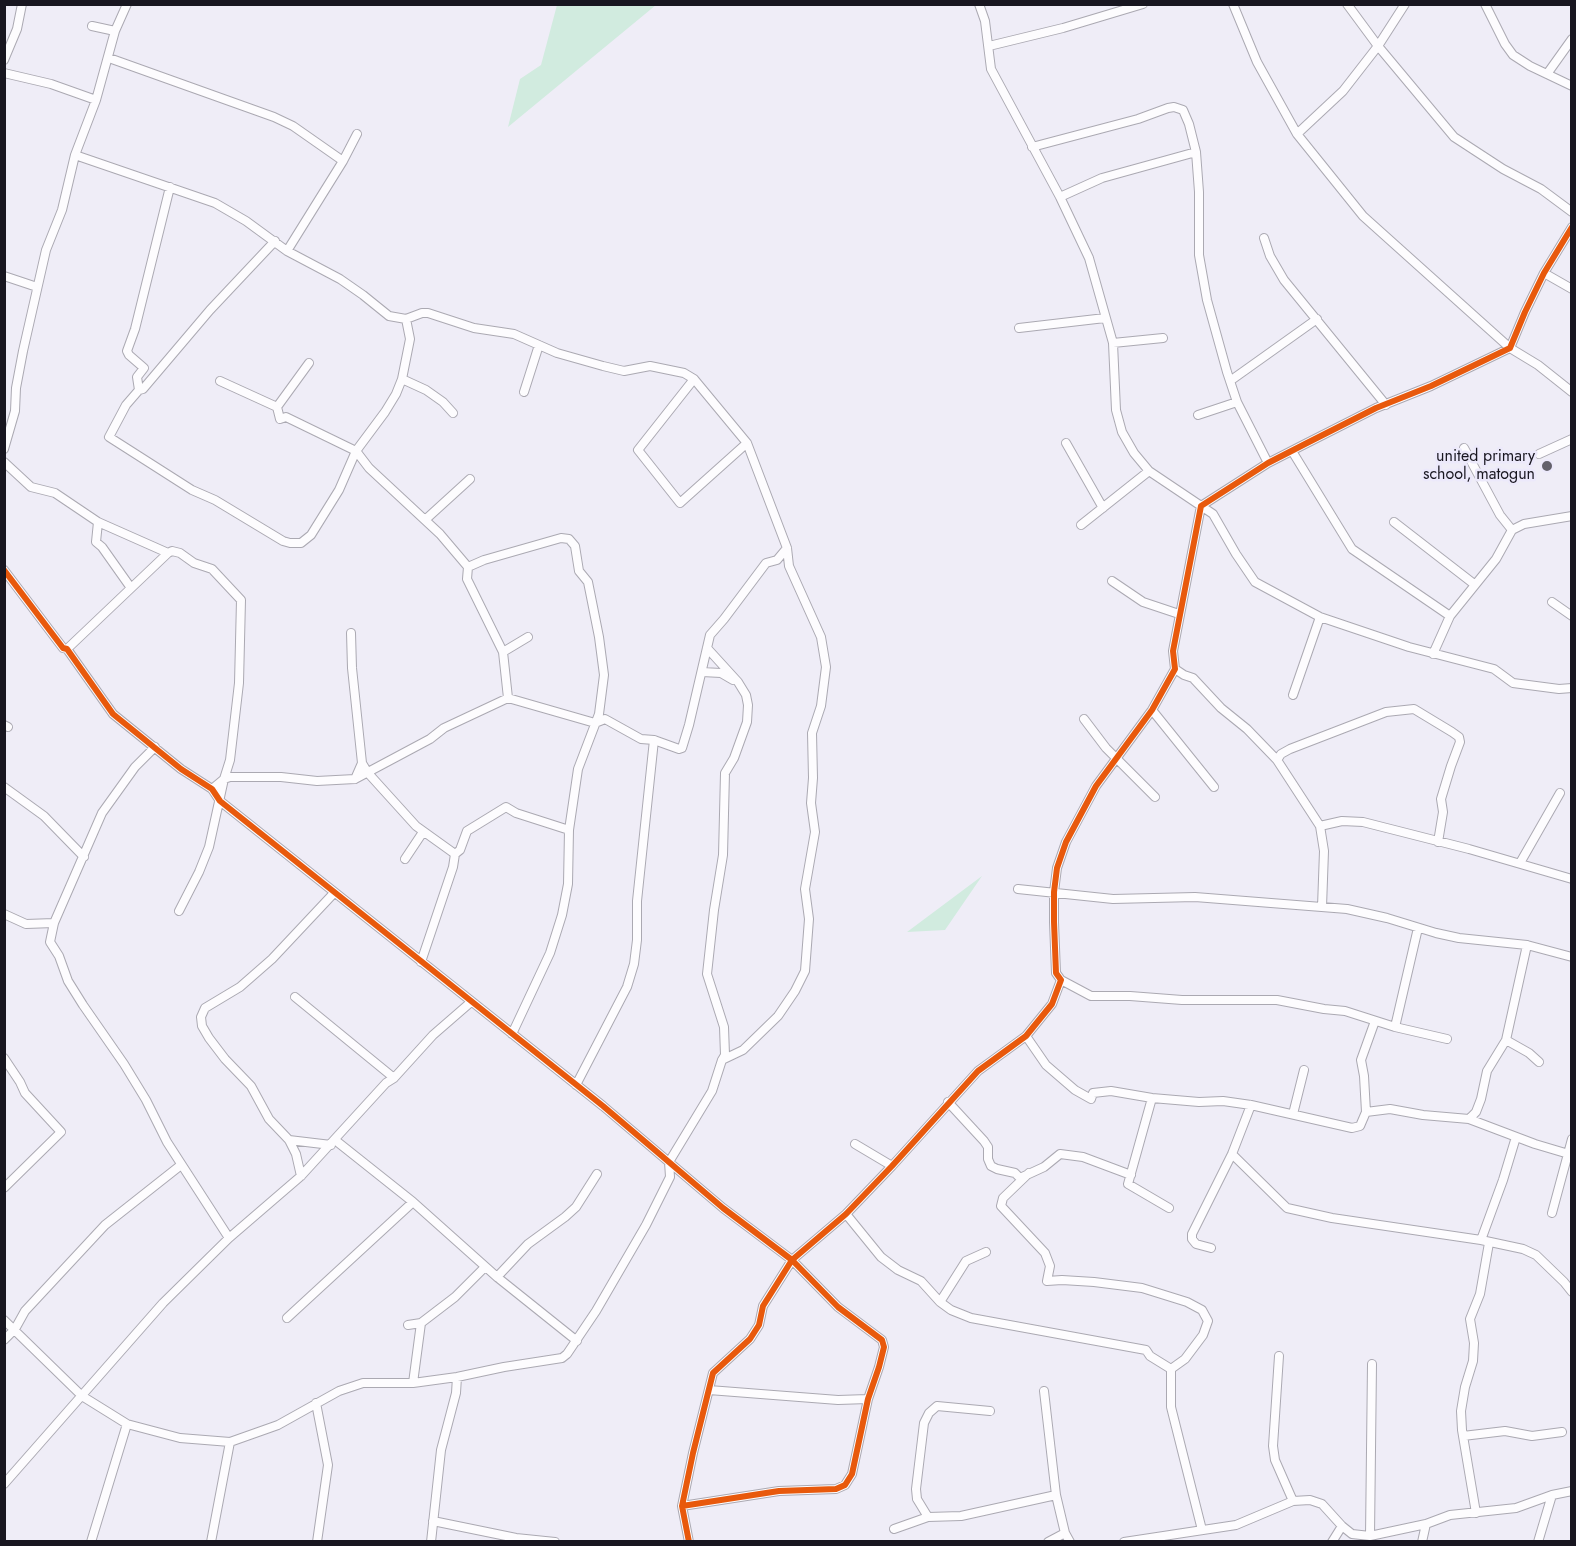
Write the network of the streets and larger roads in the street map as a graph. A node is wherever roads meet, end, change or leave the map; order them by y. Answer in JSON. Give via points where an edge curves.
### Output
{"nodes":[{"id":1,"x":22,"y":4,"type":"edge"},
{"id":2,"x":127,"y":4,"type":"edge"},
{"id":3,"x":979,"y":4,"type":"edge"},
{"id":4,"x":1143,"y":4,"type":"edge"},
{"id":5,"x":1233,"y":4,"type":"edge"},
{"id":6,"x":1347,"y":4,"type":"edge"},
{"id":7,"x":1405,"y":4,"type":"edge"},
{"id":8,"x":1485,"y":4,"type":"edge"},
{"id":9,"x":92,"y":26,"type":"dead end"},
{"id":10,"x":116,"y":31,"type":"junction"},
{"id":11,"x":1572,"y":39,"type":"edge"},
{"id":12,"x":989,"y":46,"type":"junction"},
{"id":13,"x":1378,"y":46,"type":"junction"},
{"id":14,"x":109,"y":58,"type":"junction"},
{"id":15,"x":4,"y":60,"type":"edge"},
{"id":16,"x":4,"y":73,"type":"edge"},
{"id":17,"x":1547,"y":74,"type":"junction"},
{"id":18,"x":1572,"y":86,"type":"edge"},
{"id":19,"x":96,"y":100,"type":"junction"},
{"id":20,"x":357,"y":134,"type":"dead end"},
{"id":21,"x":1297,"y":134,"type":"junction"},
{"id":22,"x":1032,"y":147,"type":"junction"},
{"id":23,"x":1196,"y":152,"type":"junction"},
{"id":24,"x":75,"y":154,"type":"junction"},
{"id":25,"x":343,"y":161,"type":"junction"},
{"id":26,"x":170,"y":187,"type":"junction"},
{"id":27,"x":1059,"y":196,"type":"junction"},
{"id":28,"x":1572,"y":212,"type":"edge"},
{"id":29,"x":1572,"y":227,"type":"edge"},
{"id":30,"x":1264,"y":238,"type":"dead end"},
{"id":31,"x":275,"y":241,"type":"junction"},
{"id":32,"x":287,"y":251,"type":"junction"},
{"id":33,"x":1544,"y":273,"type":"junction"},
{"id":34,"x":4,"y":276,"type":"edge"},
{"id":35,"x":37,"y":287,"type":"junction"},
{"id":36,"x":1572,"y":289,"type":"edge"},
{"id":37,"x":1105,"y":318,"type":"junction"},
{"id":38,"x":406,"y":319,"type":"junction"},
{"id":39,"x":1317,"y":319,"type":"junction"},
{"id":40,"x":1019,"y":328,"type":"dead end"},
{"id":41,"x":1163,"y":338,"type":"dead end"},
{"id":42,"x":1113,"y":343,"type":"junction"},
{"id":43,"x":538,"y":345,"type":"junction"},
{"id":44,"x":1510,"y":348,"type":"junction"},
{"id":45,"x":309,"y":363,"type":"dead end"},
{"id":46,"x":402,"y":379,"type":"junction"},
{"id":47,"x":693,"y":379,"type":"junction"},
{"id":48,"x":220,"y":381,"type":"dead end"},
{"id":49,"x":1230,"y":381,"type":"junction"},
{"id":50,"x":139,"y":390,"type":"junction"},
{"id":51,"x":524,"y":392,"type":"dead end"},
{"id":52,"x":1572,"y":392,"type":"edge"},
{"id":53,"x":1238,"y":402,"type":"junction"},
{"id":54,"x":1386,"y":405,"type":"junction"},
{"id":55,"x":277,"y":407,"type":"junction"},
{"id":56,"x":453,"y":413,"type":"dead end"},
{"id":57,"x":1198,"y":415,"type":"dead end"},
{"id":58,"x":1572,"y":439,"type":"edge"},
{"id":59,"x":747,"y":443,"type":"junction"},
{"id":60,"x":1066,"y":443,"type":"dead end"},
{"id":61,"x":1464,"y":448,"type":"dead end"},
{"id":62,"x":4,"y":449,"type":"edge"},
{"id":63,"x":356,"y":451,"type":"junction"},
{"id":64,"x":1292,"y":451,"type":"junction"},
{"id":65,"x":1539,"y":454,"type":"dead end"},
{"id":66,"x":4,"y":462,"type":"edge"},
{"id":67,"x":1269,"y":463,"type":"junction"},
{"id":68,"x":1149,"y":471,"type":"junction"},
{"id":69,"x":470,"y":478,"type":"dead end"},
{"id":70,"x":1201,"y":506,"type":"junction"},
{"id":71,"x":1103,"y":508,"type":"junction"},
{"id":72,"x":1572,"y":516,"type":"edge"},
{"id":73,"x":425,"y":520,"type":"junction"},
{"id":74,"x":98,"y":522,"type":"junction"},
{"id":75,"x":1394,"y":522,"type":"dead end"},
{"id":76,"x":1081,"y":525,"type":"dead end"},
{"id":77,"x":1512,"y":530,"type":"junction"},
{"id":78,"x":787,"y":548,"type":"junction"},
{"id":79,"x":168,"y":553,"type":"junction"},
{"id":80,"x":468,"y":567,"type":"junction"},
{"id":81,"x":4,"y":570,"type":"edge"},
{"id":82,"x":1112,"y":581,"type":"dead end"},
{"id":83,"x":1474,"y":584,"type":"junction"},
{"id":84,"x":131,"y":588,"type":"junction"},
{"id":85,"x":1552,"y":602,"type":"dead end"},
{"id":86,"x":1179,"y":614,"type":"junction"},
{"id":87,"x":1450,"y":615,"type":"junction"},
{"id":88,"x":1572,"y":616,"type":"edge"},
{"id":89,"x":1320,"y":617,"type":"junction"},
{"id":90,"x":351,"y":633,"type":"dead end"},
{"id":91,"x":528,"y":637,"type":"dead end"},
{"id":92,"x":707,"y":648,"type":"junction"},
{"id":93,"x":67,"y":649,"type":"junction"},
{"id":94,"x":503,"y":652,"type":"junction"},
{"id":95,"x":1433,"y":654,"type":"junction"},
{"id":96,"x":1175,"y":669,"type":"junction"},
{"id":97,"x":702,"y":672,"type":"junction"},
{"id":98,"x":739,"y":684,"type":"junction"},
{"id":99,"x":1572,"y":688,"type":"edge"},
{"id":100,"x":1293,"y":695,"type":"dead end"},
{"id":101,"x":508,"y":698,"type":"junction"},
{"id":102,"x":1152,"y":710,"type":"junction"},
{"id":103,"x":1084,"y":719,"type":"dead end"},
{"id":104,"x":595,"y":723,"type":"junction"},
{"id":105,"x":654,"y":740,"type":"junction"},
{"id":106,"x":155,"y":747,"type":"junction"},
{"id":107,"x":1116,"y":758,"type":"junction"},
{"id":108,"x":1277,"y":760,"type":"junction"},
{"id":109,"x":362,"y":763,"type":"junction"},
{"id":110,"x":368,"y":774,"type":"junction"},
{"id":111,"x":224,"y":779,"type":"junction"},
{"id":112,"x":355,"y":779,"type":"junction"},
{"id":113,"x":4,"y":786,"type":"edge"},
{"id":114,"x":1214,"y":787,"type":"dead end"},
{"id":115,"x":212,"y":789,"type":"junction"},
{"id":116,"x":1560,"y":793,"type":"dead end"},
{"id":117,"x":1155,"y":796,"type":"dead end"},
{"id":118,"x":220,"y":801,"type":"junction"},
{"id":119,"x":1320,"y":826,"type":"junction"},
{"id":120,"x":569,"y":830,"type":"junction"},
{"id":121,"x":423,"y":832,"type":"junction"},
{"id":122,"x":1438,"y":842,"type":"junction"},
{"id":123,"x":455,"y":854,"type":"junction"},
{"id":124,"x":84,"y":857,"type":"junction"},
{"id":125,"x":405,"y":859,"type":"dead end"},
{"id":126,"x":1520,"y":863,"type":"junction"},
{"id":127,"x":1572,"y":879,"type":"edge"},
{"id":128,"x":1018,"y":889,"type":"dead end"},
{"id":129,"x":1054,"y":892,"type":"junction"},
{"id":130,"x":334,"y":893,"type":"junction"},
{"id":131,"x":1322,"y":907,"type":"junction"},
{"id":132,"x":179,"y":911,"type":"dead end"},
{"id":133,"x":4,"y":914,"type":"edge"},
{"id":134,"x":43,"y":924,"type":"junction"},
{"id":135,"x":54,"y":924,"type":"junction"},
{"id":136,"x":1418,"y":928,"type":"junction"},
{"id":137,"x":50,"y":935,"type":"junction"},
{"id":138,"x":1527,"y":945,"type":"junction"},
{"id":139,"x":1572,"y":957,"type":"edge"},
{"id":140,"x":421,"y":962,"type":"junction"},
{"id":141,"x":1061,"y":980,"type":"junction"},
{"id":142,"x":296,"y":997,"type":"dead end"},
{"id":143,"x":471,"y":1002,"type":"junction"},
{"id":144,"x":1375,"y":1021,"type":"junction"},
{"id":145,"x":1395,"y":1027,"type":"junction"},
{"id":146,"x":512,"y":1034,"type":"junction"},
{"id":147,"x":1026,"y":1036,"type":"junction"},
{"id":148,"x":1447,"y":1040,"type":"dead end"},
{"id":149,"x":1506,"y":1040,"type":"junction"},
{"id":150,"x":4,"y":1058,"type":"edge"},
{"id":151,"x":722,"y":1060,"type":"junction"},
{"id":152,"x":1539,"y":1062,"type":"dead end"},
{"id":153,"x":1304,"y":1070,"type":"dead end"},
{"id":154,"x":394,"y":1078,"type":"junction"},
{"id":155,"x":576,"y":1085,"type":"junction"},
{"id":156,"x":1152,"y":1098,"type":"junction"},
{"id":157,"x":948,"y":1102,"type":"junction"},
{"id":158,"x":1251,"y":1105,"type":"junction"},
{"id":159,"x":1366,"y":1112,"type":"junction"},
{"id":160,"x":1293,"y":1114,"type":"junction"},
{"id":161,"x":1469,"y":1119,"type":"junction"},
{"id":162,"x":1516,"y":1137,"type":"junction"},
{"id":163,"x":1572,"y":1139,"type":"edge"},
{"id":164,"x":289,"y":1140,"type":"junction"},
{"id":165,"x":333,"y":1143,"type":"junction"},
{"id":166,"x":855,"y":1144,"type":"dead end"},
{"id":167,"x":1232,"y":1154,"type":"junction"},
{"id":168,"x":1570,"y":1155,"type":"edge"},
{"id":169,"x":669,"y":1162,"type":"junction"},
{"id":170,"x":181,"y":1165,"type":"junction"},
{"id":171,"x":892,"y":1166,"type":"junction"},
{"id":172,"x":1029,"y":1173,"type":"junction"},
{"id":173,"x":597,"y":1174,"type":"dead end"},
{"id":174,"x":1131,"y":1175,"type":"junction"},
{"id":175,"x":301,"y":1176,"type":"junction"},
{"id":176,"x":4,"y":1188,"type":"edge"},
{"id":177,"x":413,"y":1202,"type":"junction"},
{"id":178,"x":1169,"y":1208,"type":"dead end"},
{"id":179,"x":1552,"y":1213,"type":"dead end"},
{"id":180,"x":846,"y":1214,"type":"junction"},
{"id":181,"x":229,"y":1238,"type":"junction"},
{"id":182,"x":1481,"y":1240,"type":"junction"},
{"id":183,"x":1489,"y":1243,"type":"junction"},
{"id":184,"x":1211,"y":1248,"type":"dead end"},
{"id":185,"x":986,"y":1252,"type":"dead end"},
{"id":186,"x":792,"y":1260,"type":"junction"},
{"id":187,"x":485,"y":1267,"type":"junction"},
{"id":188,"x":497,"y":1277,"type":"junction"},
{"id":189,"x":1572,"y":1292,"type":"edge"},
{"id":190,"x":940,"y":1302,"type":"junction"},
{"id":191,"x":287,"y":1318,"type":"dead end"},
{"id":192,"x":4,"y":1320,"type":"edge"},
{"id":193,"x":421,"y":1323,"type":"junction"},
{"id":194,"x":408,"y":1325,"type":"dead end"},
{"id":195,"x":15,"y":1329,"type":"junction"},
{"id":196,"x":4,"y":1340,"type":"edge"},
{"id":197,"x":577,"y":1341,"type":"junction"},
{"id":198,"x":1279,"y":1356,"type":"dead end"},
{"id":199,"x":1372,"y":1364,"type":"dead end"},
{"id":200,"x":1172,"y":1369,"type":"junction"},
{"id":201,"x":458,"y":1377,"type":"junction"},
{"id":202,"x":413,"y":1383,"type":"junction"},
{"id":203,"x":709,"y":1390,"type":"junction"},
{"id":204,"x":1044,"y":1391,"type":"dead end"},
{"id":205,"x":82,"y":1396,"type":"junction"},
{"id":206,"x":868,"y":1399,"type":"junction"},
{"id":207,"x":316,"y":1402,"type":"junction"},
{"id":208,"x":990,"y":1411,"type":"dead end"},
{"id":209,"x":127,"y":1424,"type":"junction"},
{"id":210,"x":1562,"y":1432,"type":"dead end"},
{"id":211,"x":1463,"y":1436,"type":"junction"},
{"id":212,"x":230,"y":1442,"type":"junction"},
{"id":213,"x":4,"y":1484,"type":"edge"},
{"id":214,"x":1572,"y":1491,"type":"edge"},
{"id":215,"x":1056,"y":1495,"type":"junction"},
{"id":216,"x":1552,"y":1495,"type":"junction"},
{"id":217,"x":1293,"y":1501,"type":"junction"},
{"id":218,"x":682,"y":1506,"type":"junction"},
{"id":219,"x":1476,"y":1513,"type":"junction"},
{"id":220,"x":928,"y":1516,"type":"junction"},
{"id":221,"x":434,"y":1521,"type":"junction"},
{"id":222,"x":1426,"y":1524,"type":"junction"},
{"id":223,"x":1342,"y":1526,"type":"junction"},
{"id":224,"x":894,"y":1529,"type":"dead end"},
{"id":225,"x":1202,"y":1530,"type":"junction"},
{"id":226,"x":1065,"y":1533,"type":"junction"},
{"id":227,"x":1371,"y":1536,"type":"junction"},
{"id":228,"x":91,"y":1542,"type":"edge"},
{"id":229,"x":211,"y":1542,"type":"edge"},
{"id":230,"x":317,"y":1542,"type":"edge"},
{"id":231,"x":430,"y":1542,"type":"edge"},
{"id":232,"x":555,"y":1542,"type":"edge"},
{"id":233,"x":689,"y":1542,"type":"edge"},
{"id":234,"x":1048,"y":1542,"type":"edge"},
{"id":235,"x":1070,"y":1542,"type":"edge"},
{"id":236,"x":1124,"y":1542,"type":"edge"},
{"id":237,"x":1332,"y":1542,"type":"edge"},
{"id":238,"x":1422,"y":1542,"type":"edge"},
{"id":239,"x":1538,"y":1542,"type":"edge"}],
"edges":[{"from":1,"to":15,"type":"street"},
{"from":2,"to":10,"type":"street"},
{"from":3,"to":12,"type":"street"},
{"from":4,"to":12,"type":"street"},
{"from":5,"to":21,"type":"street","via":[[1257,63]]},
{"from":6,"to":13,"type":"street"},
{"from":7,"to":13,"type":"street"},
{"from":8,"to":17,"type":"street","via":[[1504,44],[1514,55]]},
{"from":9,"to":10,"type":"street"},
{"from":10,"to":14,"type":"street"},
{"from":11,"to":17,"type":"street"},
{"from":12,"to":22,"type":"street","via":[[991,69]]},
{"from":13,"to":21,"type":"street","via":[[1343,91]]},
{"from":13,"to":28,"type":"street","via":[[1454,137]]},
{"from":14,"to":19,"type":"street"},
{"from":14,"to":25,"type":"street","via":[[274,117]]},
{"from":16,"to":19,"type":"street"},
{"from":17,"to":18,"type":"street"},
{"from":19,"to":24,"type":"street"},
{"from":20,"to":25,"type":"street"},
{"from":21,"to":44,"type":"street","via":[[1363,216]]},
{"from":22,"to":23,"type":"street","via":[[1174,107],[1183,110]]},
{"from":22,"to":27,"type":"street"},
{"from":23,"to":27,"type":"street","via":[[1102,178]]},
{"from":23,"to":49,"type":"street","via":[[1200,255],[1207,300]]},
{"from":24,"to":26,"type":"street"},
{"from":24,"to":35,"type":"street"},
{"from":25,"to":32,"type":"street"},
{"from":26,"to":31,"type":"street","via":[[215,203]]},
{"from":26,"to":50,"type":"street","via":[[128,347],[129,355],[144,368],[138,377]]},
{"from":27,"to":37,"type":"street","via":[[1089,258]]},
{"from":29,"to":33,"type":"street"},
{"from":30,"to":39,"type":"street","via":[[1275,267]]},
{"from":31,"to":32,"type":"street"},
{"from":31,"to":50,"type":"street"},
{"from":32,"to":38,"type":"street","via":[[340,279],[389,316]]},
{"from":33,"to":36,"type":"street"},
{"from":33,"to":44,"type":"street"},
{"from":34,"to":35,"type":"street"},
{"from":35,"to":62,"type":"street","via":[[15,411]]},
{"from":37,"to":40,"type":"street"},
{"from":37,"to":42,"type":"street"},
{"from":38,"to":43,"type":"street","via":[[428,313],[474,328],[514,334]]},
{"from":38,"to":46,"type":"street","via":[[410,339]]},
{"from":39,"to":49,"type":"street"},
{"from":39,"to":54,"type":"street"},
{"from":41,"to":42,"type":"street"},
{"from":42,"to":68,"type":"street","via":[[1116,410],[1122,432]]},
{"from":43,"to":47,"type":"street","via":[[613,369],[650,366]]},
{"from":43,"to":51,"type":"street"},
{"from":44,"to":52,"type":"street"},
{"from":44,"to":54,"type":"street"},
{"from":45,"to":55,"type":"street"},
{"from":46,"to":56,"type":"street","via":[[426,390]]},
{"from":46,"to":63,"type":"street","via":[[385,412]]},
{"from":47,"to":59,"type":"street"},
{"from":47,"to":59,"type":"street","via":[[638,450],[680,503]]},
{"from":48,"to":55,"type":"street"},
{"from":49,"to":53,"type":"street"},
{"from":50,"to":63,"type":"street","via":[[109,437],[192,490],[290,543],[301,543],[311,535],[339,490]]},
{"from":53,"to":57,"type":"street"},
{"from":53,"to":67,"type":"street"},
{"from":54,"to":64,"type":"street"},
{"from":55,"to":63,"type":"street","via":[[280,419],[286,417]]},
{"from":58,"to":65,"type":"street"},
{"from":59,"to":78,"type":"street"},
{"from":60,"to":71,"type":"street"},
{"from":61,"to":77,"type":"street"},
{"from":63,"to":73,"type":"street"},
{"from":64,"to":67,"type":"street"},
{"from":64,"to":87,"type":"street","via":[[1352,549]]},
{"from":66,"to":74,"type":"street","via":[[31,487],[55,493]]},
{"from":67,"to":70,"type":"street"},
{"from":68,"to":70,"type":"street"},
{"from":68,"to":71,"type":"street"},
{"from":69,"to":73,"type":"street"},
{"from":70,"to":86,"type":"street"},
{"from":70,"to":89,"type":"street","via":[[1213,514],[1255,582]]},
{"from":71,"to":76,"type":"street"},
{"from":72,"to":77,"type":"street","via":[[1524,524]]},
{"from":73,"to":80,"type":"street"},
{"from":74,"to":79,"type":"street"},
{"from":74,"to":84,"type":"street","via":[[96,542]]},
{"from":75,"to":83,"type":"street"},
{"from":77,"to":83,"type":"street","via":[[1496,559]]},
{"from":78,"to":92,"type":"street","via":[[777,560],[766,563],[711,632]]},
{"from":78,"to":151,"type":"street","via":[[789,566],[821,637],[826,667],[821,706],[812,733],[811,802],[815,832],[805,889],[809,919],[805,970],[778,1016],[743,1050]]},
{"from":79,"to":84,"type":"street"},
{"from":79,"to":111,"type":"street","via":[[180,553],[212,569],[241,600],[234,739]]},
{"from":80,"to":94,"type":"street","via":[[467,579]]},
{"from":80,"to":104,"type":"street","via":[[561,538],[569,539],[575,546],[579,571],[588,582],[604,675]]},
{"from":81,"to":93,"type":"street"},
{"from":82,"to":86,"type":"street","via":[[1143,602]]},
{"from":83,"to":87,"type":"street"},
{"from":84,"to":93,"type":"street"},
{"from":85,"to":88,"type":"street"},
{"from":86,"to":96,"type":"street","via":[[1173,651]]},
{"from":87,"to":95,"type":"street"},
{"from":89,"to":95,"type":"street"},
{"from":89,"to":100,"type":"street"},
{"from":90,"to":109,"type":"street"},
{"from":91,"to":94,"type":"street"},
{"from":92,"to":97,"type":"street"},
{"from":92,"to":98,"type":"street"},
{"from":93,"to":106,"type":"street","via":[[113,714]]},
{"from":94,"to":101,"type":"street"},
{"from":95,"to":99,"type":"street","via":[[1494,669],[1520,685]]},
{"from":96,"to":102,"type":"street"},
{"from":96,"to":108,"type":"street","via":[[1193,678]]},
{"from":97,"to":98,"type":"street","via":[[721,673]]},
{"from":97,"to":105,"type":"street","via":[[682,748]]},
{"from":98,"to":151,"type":"street","via":[[746,695],[747,722],[725,773],[723,855],[707,974],[724,1027]]},
{"from":101,"to":104,"type":"street"},
{"from":101,"to":110,"type":"street","via":[[444,728]]},
{"from":102,"to":107,"type":"street"},
{"from":102,"to":114,"type":"street"},
{"from":103,"to":107,"type":"street"},
{"from":104,"to":105,"type":"street","via":[[605,719],[641,739]]},
{"from":104,"to":120,"type":"street","via":[[578,769]]},
{"from":105,"to":155,"type":"street","via":[[634,964],[627,987]]},
{"from":106,"to":115,"type":"street"},
{"from":106,"to":124,"type":"street","via":[[135,767],[102,813]]},
{"from":107,"to":117,"type":"street"},
{"from":107,"to":129,"type":"street","via":[[1066,842]]},
{"from":108,"to":119,"type":"street"},
{"from":108,"to":122,"type":"street","via":[[1290,749],[1386,712],[1414,710],[1452,732],[1460,742],[1441,799]]},
{"from":109,"to":110,"type":"street"},
{"from":109,"to":112,"type":"street"},
{"from":110,"to":112,"type":"street"},
{"from":110,"to":121,"type":"street"},
{"from":111,"to":112,"type":"street"},
{"from":111,"to":115,"type":"street"},
{"from":111,"to":118,"type":"street"},
{"from":113,"to":124,"type":"street","via":[[44,816]]},
{"from":115,"to":118,"type":"street"},
{"from":116,"to":126,"type":"street"},
{"from":118,"to":130,"type":"street"},
{"from":118,"to":132,"type":"street","via":[[210,847]]},
{"from":119,"to":122,"type":"street","via":[[1363,822]]},
{"from":119,"to":131,"type":"street","via":[[1324,851]]},
{"from":120,"to":123,"type":"street","via":[[506,807],[467,831]]},
{"from":120,"to":146,"type":"street","via":[[568,884],[562,915],[550,953]]},
{"from":121,"to":123,"type":"street"},
{"from":121,"to":125,"type":"street"},
{"from":122,"to":126,"type":"street"},
{"from":123,"to":140,"type":"street"},
{"from":124,"to":135,"type":"street"},
{"from":126,"to":127,"type":"street"},
{"from":128,"to":129,"type":"street"},
{"from":129,"to":131,"type":"street","via":[[1113,899],[1196,897]]},
{"from":129,"to":141,"type":"street","via":[[1056,973]]},
{"from":130,"to":140,"type":"street"},
{"from":130,"to":164,"type":"street","via":[[272,959],[240,987],[205,1008],[201,1017],[208,1038],[251,1086],[269,1119]]},
{"from":131,"to":136,"type":"street","via":[[1347,909]]},
{"from":133,"to":134,"type":"street","via":[[26,924]]},
{"from":134,"to":135,"type":"street"},
{"from":134,"to":137,"type":"street"},
{"from":135,"to":137,"type":"street"},
{"from":136,"to":138,"type":"street","via":[[1459,938]]},
{"from":136,"to":145,"type":"street"},
{"from":137,"to":170,"type":"street","via":[[68,981],[124,1064]]},
{"from":138,"to":139,"type":"street"},
{"from":138,"to":149,"type":"street"},
{"from":140,"to":143,"type":"street"},
{"from":141,"to":144,"type":"street","via":[[1091,996],[1277,1000],[1346,1011]]},
{"from":141,"to":147,"type":"street","via":[[1048,1011]]},
{"from":142,"to":154,"type":"street"},
{"from":143,"to":146,"type":"street"},
{"from":143,"to":154,"type":"street","via":[[433,1035]]},
{"from":144,"to":145,"type":"street"},
{"from":144,"to":159,"type":"street","via":[[1361,1060]]},
{"from":145,"to":148,"type":"street"},
{"from":146,"to":155,"type":"street"},
{"from":147,"to":156,"type":"street","via":[[1046,1065],[1091,1100],[1093,1093],[1111,1091]]},
{"from":147,"to":157,"type":"street","via":[[978,1071]]},
{"from":149,"to":152,"type":"street"},
{"from":149,"to":161,"type":"street","via":[[1487,1071],[1481,1099]]},
{"from":150,"to":176,"type":"street","via":[[25,1093],[61,1132]]},
{"from":151,"to":169,"type":"street","via":[[712,1091]]},
{"from":153,"to":160,"type":"street"},
{"from":154,"to":165,"type":"street"},
{"from":155,"to":169,"type":"street"},
{"from":156,"to":158,"type":"street"},
{"from":156,"to":174,"type":"street"},
{"from":157,"to":171,"type":"street"},
{"from":157,"to":172,"type":"street","via":[[988,1147],[991,1166],[1020,1178]]},
{"from":158,"to":160,"type":"street"},
{"from":158,"to":167,"type":"street"},
{"from":159,"to":160,"type":"street","via":[[1360,1126],[1352,1128]]},
{"from":159,"to":161,"type":"street","via":[[1390,1109]]},
{"from":161,"to":162,"type":"street"},
{"from":162,"to":168,"type":"street"},
{"from":162,"to":182,"type":"street"},
{"from":163,"to":168,"type":"street"},
{"from":164,"to":165,"type":"street"},
{"from":164,"to":175,"type":"street"},
{"from":165,"to":175,"type":"street"},
{"from":165,"to":177,"type":"street"},
{"from":166,"to":171,"type":"street"},
{"from":167,"to":182,"type":"street","via":[[1287,1208]]},
{"from":167,"to":184,"type":"street","via":[[1192,1234],[1196,1244]]},
{"from":168,"to":179,"type":"street"},
{"from":169,"to":186,"type":"street"},
{"from":169,"to":197,"type":"street","via":[[670,1177],[646,1225]]},
{"from":170,"to":181,"type":"street"},
{"from":170,"to":195,"type":"street","via":[[105,1225],[25,1311]]},
{"from":171,"to":180,"type":"street"},
{"from":172,"to":174,"type":"street","via":[[1059,1154],[1083,1157]]},
{"from":172,"to":200,"type":"street","via":[[1003,1198],[1001,1206],[1046,1252],[1050,1266],[1047,1281],[1142,1288],[1202,1310],[1208,1321],[1203,1335]]},
{"from":173,"to":188,"type":"street","via":[[576,1207],[528,1244]]},
{"from":174,"to":178,"type":"street","via":[[1128,1184]]},
{"from":175,"to":181,"type":"street"},
{"from":177,"to":187,"type":"street"},
{"from":177,"to":191,"type":"street"},
{"from":180,"to":186,"type":"street"},
{"from":180,"to":190,"type":"street","via":[[881,1257],[921,1281]]},
{"from":181,"to":205,"type":"street","via":[[162,1303]]},
{"from":182,"to":183,"type":"street"},
{"from":183,"to":189,"type":"street","via":[[1536,1255]]},
{"from":183,"to":211,"type":"street","via":[[1480,1294],[1470,1320],[1473,1361],[1461,1411]]},
{"from":185,"to":190,"type":"street","via":[[966,1261]]},
{"from":186,"to":203,"type":"street","via":[[763,1306],[759,1325],[750,1339],[713,1373]]},
{"from":186,"to":206,"type":"street","via":[[838,1306],[882,1340],[883,1351]]},
{"from":187,"to":188,"type":"street"},
{"from":187,"to":193,"type":"street"},
{"from":188,"to":197,"type":"street"},
{"from":190,"to":200,"type":"street","via":[[971,1318],[1146,1350]]},
{"from":192,"to":195,"type":"street"},
{"from":193,"to":194,"type":"street"},
{"from":193,"to":202,"type":"street"},
{"from":195,"to":196,"type":"street"},
{"from":195,"to":205,"type":"street"},
{"from":197,"to":201,"type":"street","via":[[562,1358]]},
{"from":198,"to":217,"type":"street","via":[[1275,1460]]},
{"from":199,"to":227,"type":"street"},
{"from":200,"to":225,"type":"street","via":[[1171,1407]]},
{"from":201,"to":202,"type":"street"},
{"from":201,"to":221,"type":"street","via":[[441,1450]]},
{"from":202,"to":207,"type":"street","via":[[363,1383]]},
{"from":203,"to":206,"type":"street"},
{"from":203,"to":218,"type":"street"},
{"from":204,"to":215,"type":"street"},
{"from":205,"to":209,"type":"street"},
{"from":205,"to":213,"type":"street"},
{"from":206,"to":218,"type":"street","via":[[852,1474],[846,1485]]},
{"from":207,"to":212,"type":"street","via":[[278,1425]]},
{"from":207,"to":230,"type":"street","via":[[328,1465]]},
{"from":208,"to":220,"type":"street","via":[[937,1407],[929,1413],[924,1423],[916,1489],[917,1499]]},
{"from":209,"to":212,"type":"street","via":[[180,1438]]},
{"from":209,"to":228,"type":"street"},
{"from":210,"to":211,"type":"street","via":[[1532,1436],[1505,1431]]},
{"from":211,"to":219,"type":"street"},
{"from":212,"to":229,"type":"street"},
{"from":214,"to":216,"type":"street"},
{"from":215,"to":220,"type":"street","via":[[961,1516]]},
{"from":215,"to":226,"type":"street"},
{"from":216,"to":219,"type":"street","via":[[1516,1508]]},
{"from":216,"to":239,"type":"street"},
{"from":217,"to":223,"type":"street","via":[[1322,1503]]},
{"from":217,"to":225,"type":"street","via":[[1236,1525]]},
{"from":218,"to":233,"type":"street"},
{"from":219,"to":222,"type":"street","via":[[1450,1515]]},
{"from":220,"to":224,"type":"street"},
{"from":221,"to":231,"type":"street"},
{"from":221,"to":232,"type":"street"},
{"from":222,"to":227,"type":"street"},
{"from":222,"to":238,"type":"street"},
{"from":223,"to":227,"type":"street","via":[[1353,1534]]},
{"from":223,"to":237,"type":"street"},
{"from":225,"to":236,"type":"street"},
{"from":226,"to":234,"type":"street"},
{"from":226,"to":235,"type":"street"}]}
